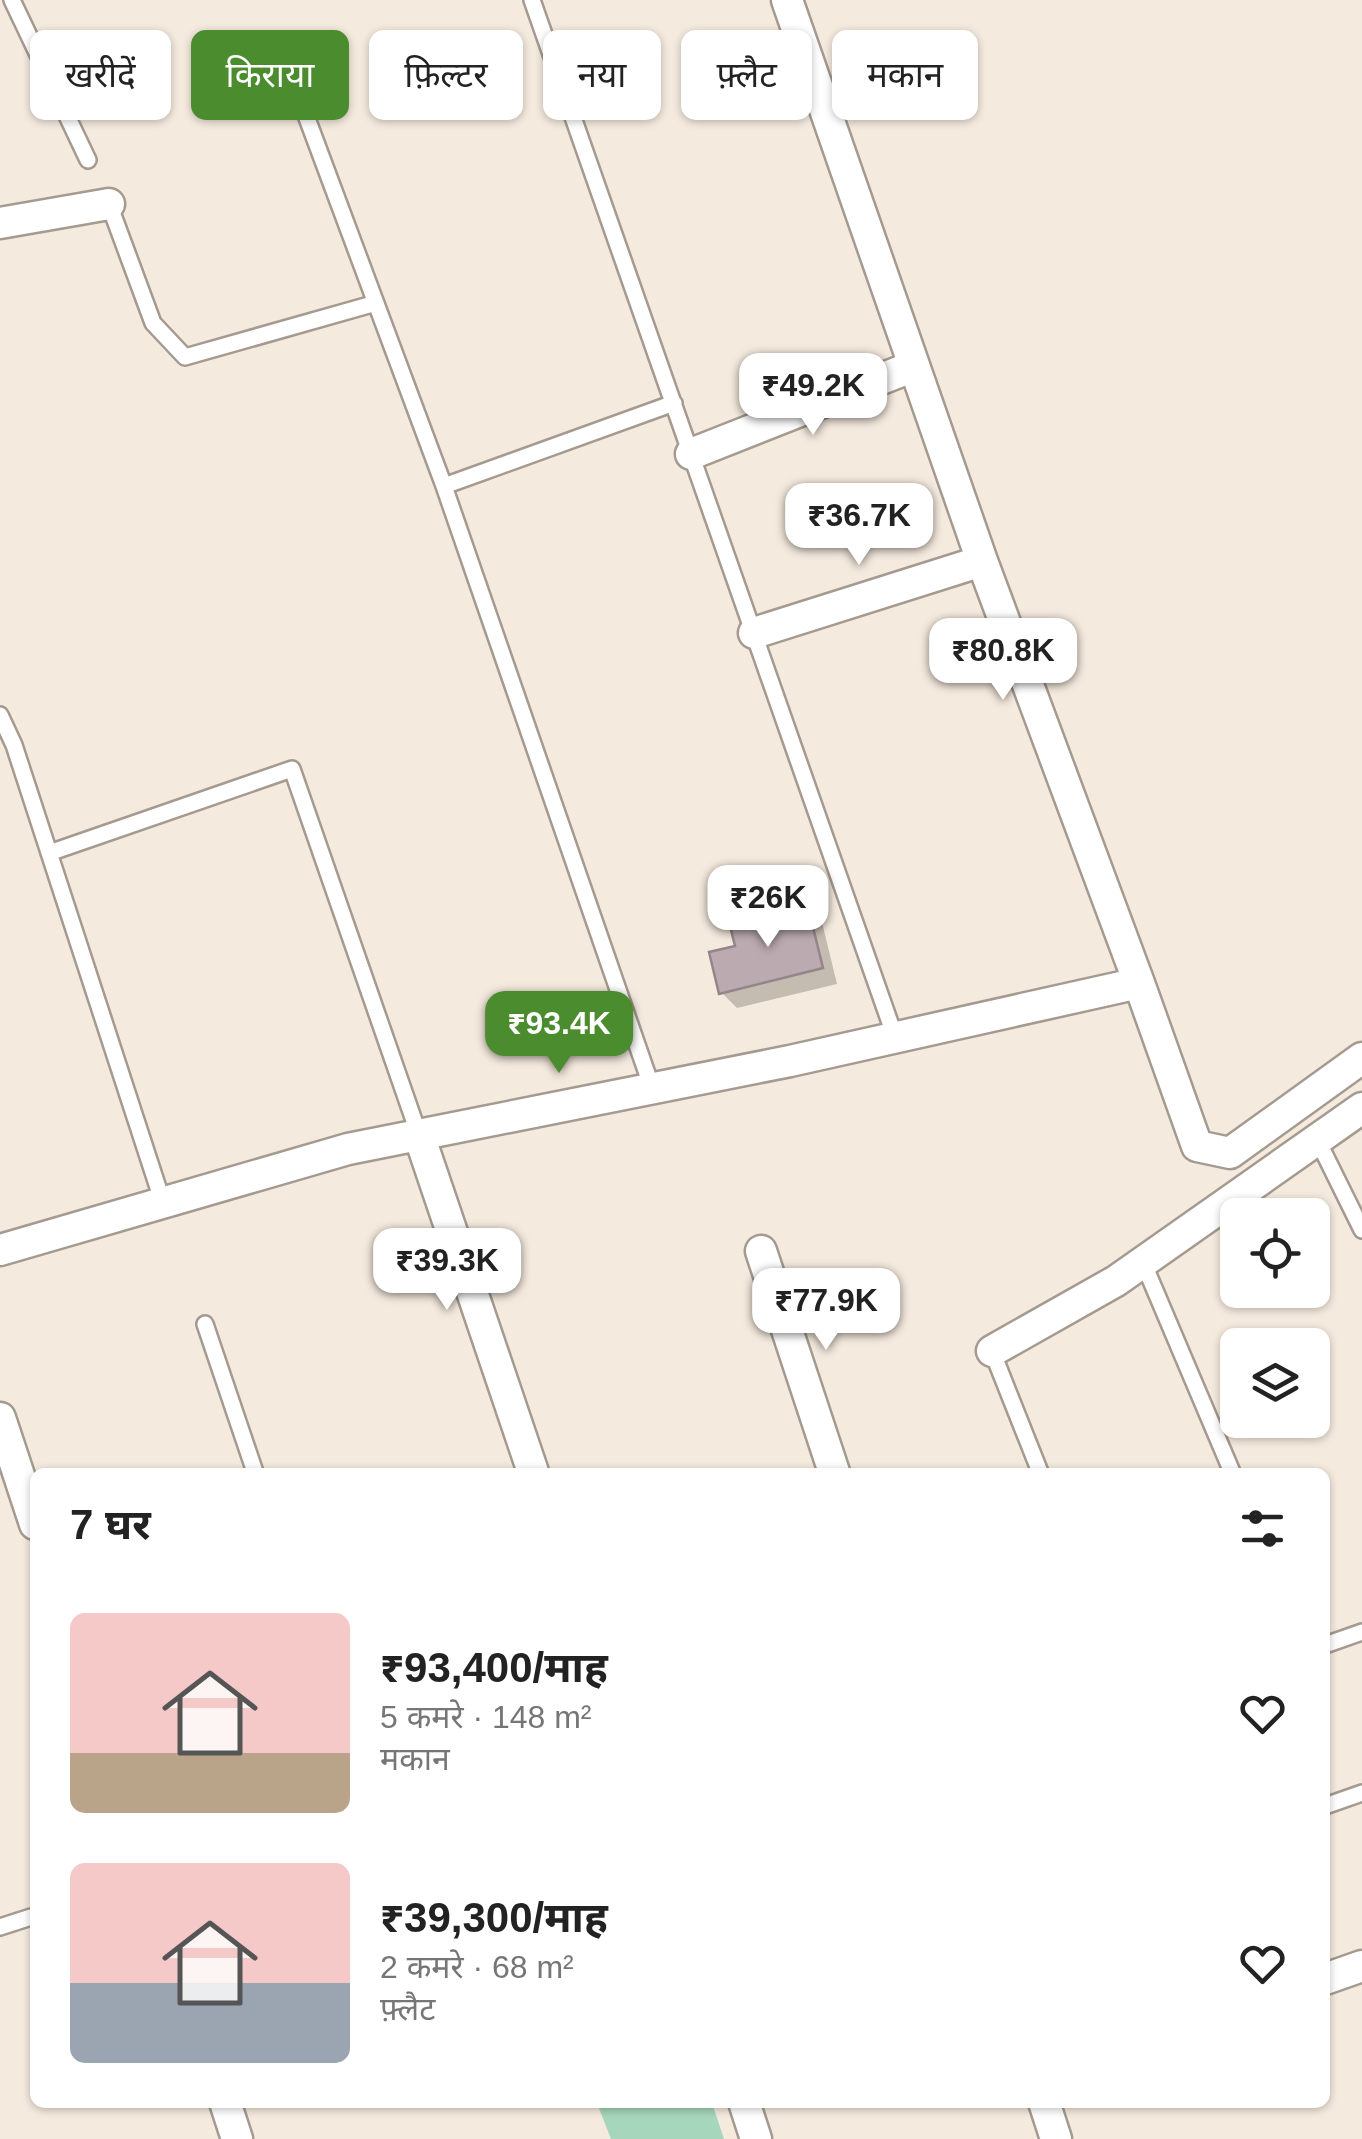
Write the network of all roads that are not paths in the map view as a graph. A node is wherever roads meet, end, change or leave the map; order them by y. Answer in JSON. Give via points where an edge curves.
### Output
{"nodes":[{"id":1,"x":12,"y":0,"type":"edge"},
{"id":2,"x":532,"y":0,"type":"edge"},
{"id":3,"x":787,"y":0,"type":"edge"},
{"id":4,"x":308,"y":120,"type":"edge"},
{"id":5,"x":88,"y":160,"type":"dead end"},
{"id":6,"x":109,"y":204,"type":"joint"},
{"id":7,"x":0,"y":223,"type":"edge"},
{"id":8,"x":376,"y":303,"type":"junction"},
{"id":9,"x":914,"y":366,"type":"junction"},
{"id":10,"x":674,"y":403,"type":"junction"},
{"id":11,"x":691,"y":454,"type":"junction"},
{"id":12,"x":444,"y":486,"type":"junction"},
{"id":13,"x":982,"y":561,"type":"junction"},
{"id":14,"x":754,"y":633,"type":"junction"},
{"id":15,"x":0,"y":715,"type":"edge"},
{"id":16,"x":49,"y":853,"type":"junction"},
{"id":17,"x":1139,"y":983,"type":"junction"},
{"id":18,"x":895,"y":1037,"type":"junction"},
{"id":19,"x":1362,"y":1058,"type":"edge"},
{"id":20,"x":652,"y":1088,"type":"junction"},
{"id":21,"x":1362,"y":1108,"type":"edge"},
{"id":22,"x":419,"y":1135,"type":"junction"},
{"id":23,"x":1317,"y":1139,"type":"junction"},
{"id":24,"x":163,"y":1203,"type":"junction"},
{"id":25,"x":1362,"y":1230,"type":"edge"},
{"id":26,"x":0,"y":1250,"type":"edge"},
{"id":27,"x":761,"y":1252,"type":"dead end"},
{"id":28,"x":1142,"y":1262,"type":"junction"},
{"id":29,"x":205,"y":1324,"type":"dead end"},
{"id":30,"x":992,"y":1351,"type":"joint"},
{"id":31,"x":0,"y":1418,"type":"edge"},
{"id":32,"x":254,"y":1468,"type":"edge"},
{"id":33,"x":532,"y":1468,"type":"edge"},
{"id":34,"x":833,"y":1468,"type":"edge"},
{"id":35,"x":1038,"y":1468,"type":"edge"},
{"id":36,"x":1230,"y":1468,"type":"edge"},
{"id":37,"x":30,"y":1509,"type":"edge"},
{"id":38,"x":1362,"y":1632,"type":"edge"},
{"id":39,"x":1330,"y":1642,"type":"edge"},
{"id":40,"x":1362,"y":1793,"type":"edge"},
{"id":41,"x":1330,"y":1804,"type":"edge"},
{"id":42,"x":30,"y":1917,"type":"edge"},
{"id":43,"x":0,"y":1927,"type":"edge"},
{"id":44,"x":1362,"y":1966,"type":"edge"},
{"id":45,"x":1330,"y":1977,"type":"edge"},
{"id":46,"x":227,"y":2108,"type":"edge"},
{"id":47,"x":746,"y":2108,"type":"edge"},
{"id":48,"x":1046,"y":2108,"type":"edge"},
{"id":49,"x":237,"y":2139,"type":"edge"},
{"id":50,"x":756,"y":2139,"type":"edge"},
{"id":51,"x":1056,"y":2139,"type":"edge"}],
"edges":[{"from":1,"to":5,"type":"lane"},
{"from":2,"to":10,"type":"lane"},
{"from":3,"to":9,"type":"street"},
{"from":4,"to":8,"type":"lane"},
{"from":6,"to":7,"type":"street"},
{"from":6,"to":8,"type":"lane","via":[[153,323],[186,357]]},
{"from":8,"to":12,"type":"lane"},
{"from":9,"to":11,"type":"street"},
{"from":9,"to":13,"type":"street"},
{"from":10,"to":11,"type":"lane"},
{"from":10,"to":12,"type":"lane"},
{"from":11,"to":14,"type":"lane"},
{"from":12,"to":20,"type":"lane"},
{"from":13,"to":14,"type":"street"},
{"from":13,"to":17,"type":"street"},
{"from":14,"to":18,"type":"lane"},
{"from":15,"to":16,"type":"lane"},
{"from":16,"to":22,"type":"lane","via":[[292,769]]},
{"from":16,"to":24,"type":"lane"},
{"from":17,"to":18,"type":"street"},
{"from":17,"to":19,"type":"street","via":[[1197,1146],[1230,1153]]},
{"from":18,"to":20,"type":"street"},
{"from":20,"to":22,"type":"street"},
{"from":21,"to":23,"type":"street"},
{"from":22,"to":24,"type":"street"},
{"from":22,"to":33,"type":"street"},
{"from":23,"to":25,"type":"lane"},
{"from":23,"to":28,"type":"street"},
{"from":24,"to":26,"type":"street"},
{"from":27,"to":34,"type":"street"},
{"from":28,"to":30,"type":"street"},
{"from":28,"to":36,"type":"lane"},
{"from":29,"to":32,"type":"lane"},
{"from":30,"to":35,"type":"lane"},
{"from":31,"to":37,"type":"street"},
{"from":38,"to":39,"type":"lane"},
{"from":40,"to":41,"type":"lane"},
{"from":42,"to":43,"type":"lane"},
{"from":44,"to":45,"type":"street"},
{"from":46,"to":49,"type":"street"},
{"from":47,"to":50,"type":"street"},
{"from":48,"to":51,"type":"street"}]}
